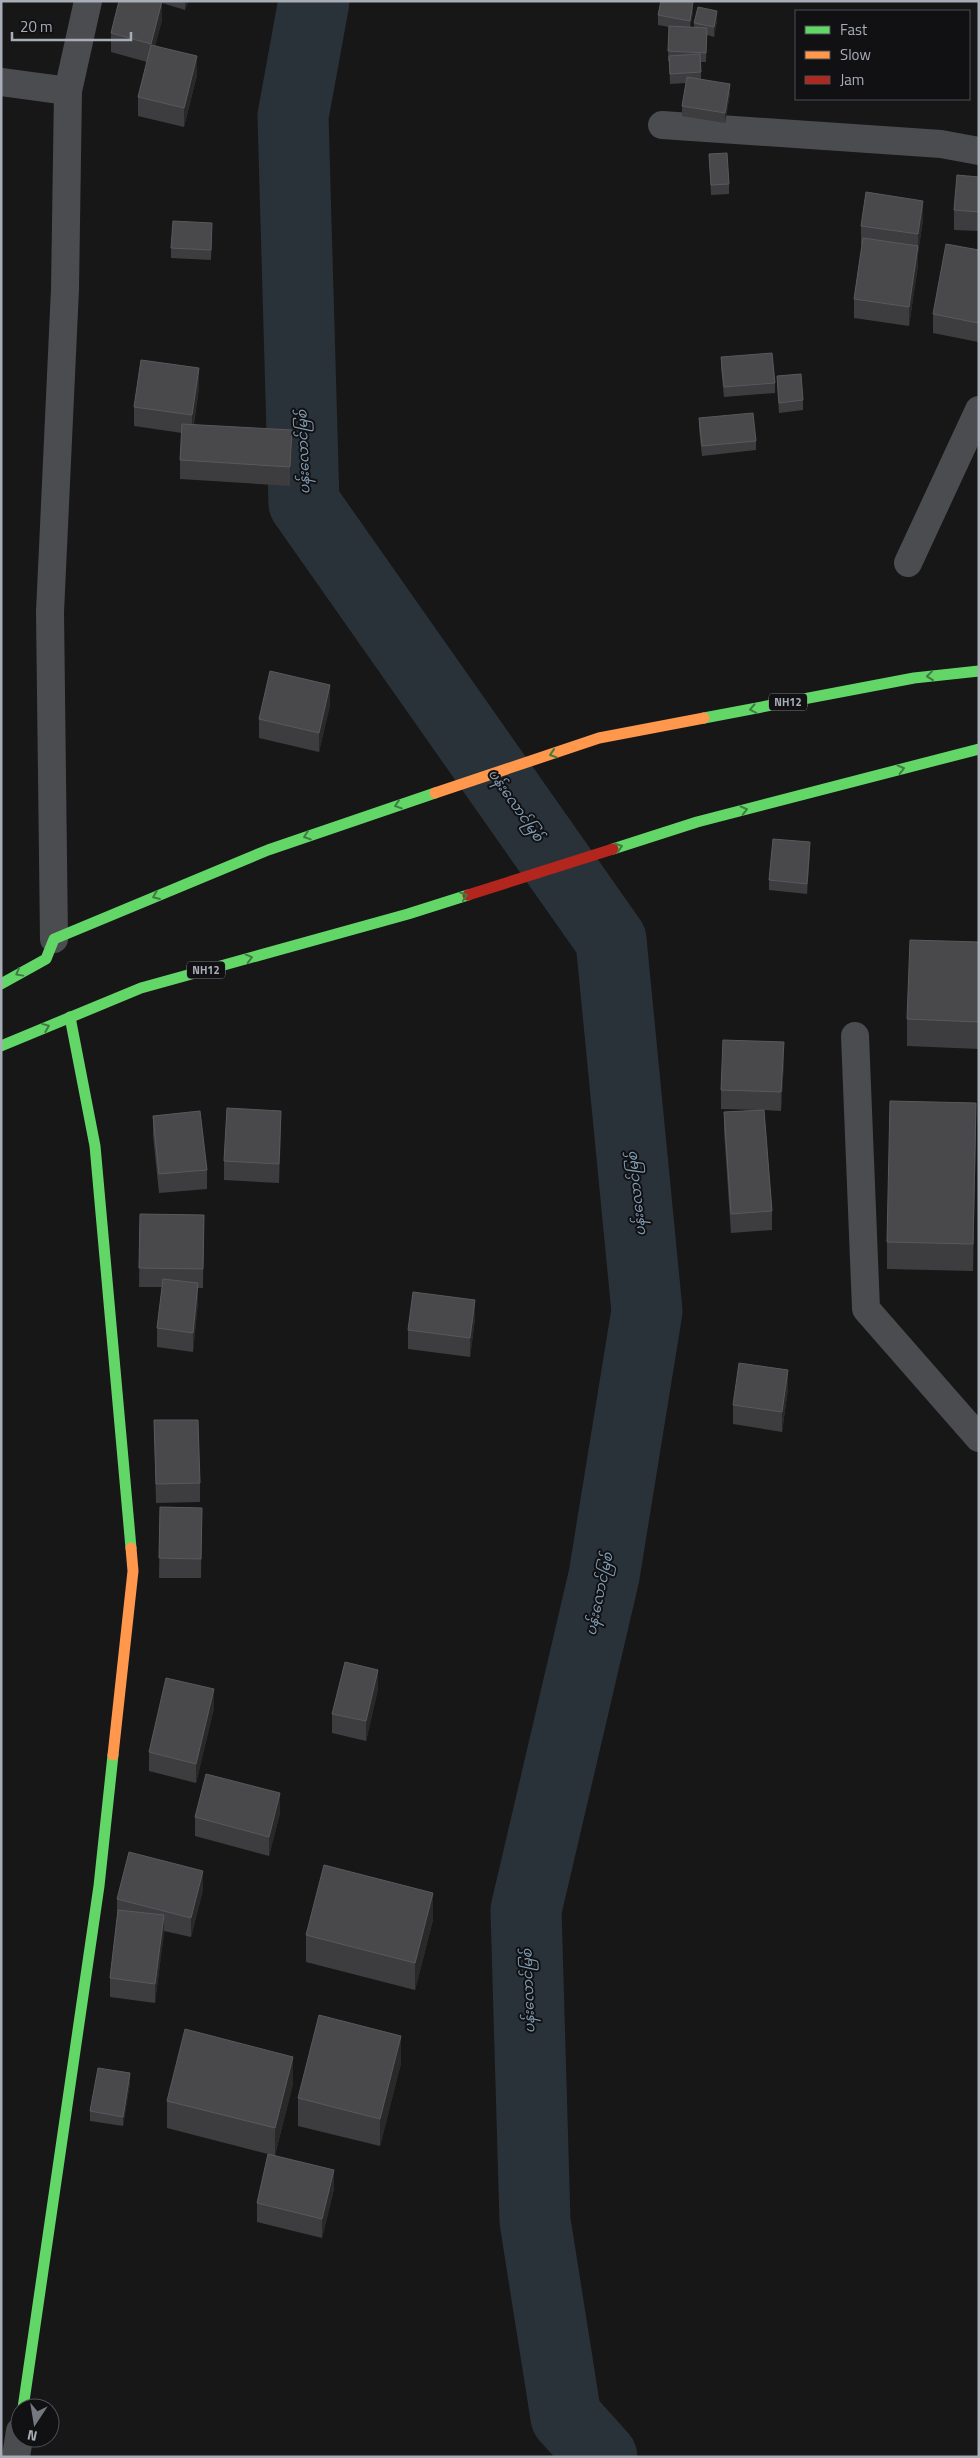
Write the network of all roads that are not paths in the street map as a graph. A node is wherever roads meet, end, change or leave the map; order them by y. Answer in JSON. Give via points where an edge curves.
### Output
{"nodes":[{"id":1,"x":88,"y":1,"type":"edge"},
{"id":2,"x":1,"y":82,"type":"edge"},
{"id":3,"x":68,"y":92,"type":"junction"},
{"id":4,"x":662,"y":125,"type":"dead end"},
{"id":5,"x":979,"y":151,"type":"edge"},
{"id":6,"x":979,"y":410,"type":"edge"},
{"id":7,"x":908,"y":563,"type":"dead end"},
{"id":8,"x":979,"y":671,"type":"edge"},
{"id":9,"x":979,"y":749,"type":"edge"},
{"id":10,"x":54,"y":939,"type":"junction"},
{"id":11,"x":1,"y":984,"type":"edge"},
{"id":12,"x":70,"y":1017,"type":"junction"},
{"id":13,"x":855,"y":1036,"type":"dead end"},
{"id":14,"x":1,"y":1046,"type":"edge"},
{"id":15,"x":979,"y":1438,"type":"edge"},
{"id":16,"x":24,"y":2398,"type":"edge"}],
"edges":[{"from":1,"to":3,"type":"street"},
{"from":2,"to":3,"type":"street"},
{"from":3,"to":10,"type":"street","via":[[64,289],[50,612]]},
{"from":4,"to":5,"type":"street","via":[[941,144]]},
{"from":6,"to":7,"type":"street"},
{"from":8,"to":10,"type":"main road","number":"NH12","one_way":true,"via":[[914,678],[599,738],[268,850]]},
{"from":12,"to":9,"type":"main road","number":"NH12","one_way":true,"via":[[141,988],[418,911],[696,822]]},
{"from":10,"to":11,"type":"main road","one_way":true,"via":[[46,958]]},
{"from":14,"to":12,"type":"main road","number":"NH12","one_way":true},
{"from":12,"to":16,"type":"main road","via":[[95,1146],[132,1570],[99,1886]]},
{"from":13,"to":15,"type":"street","via":[[866,1309]]}]}
